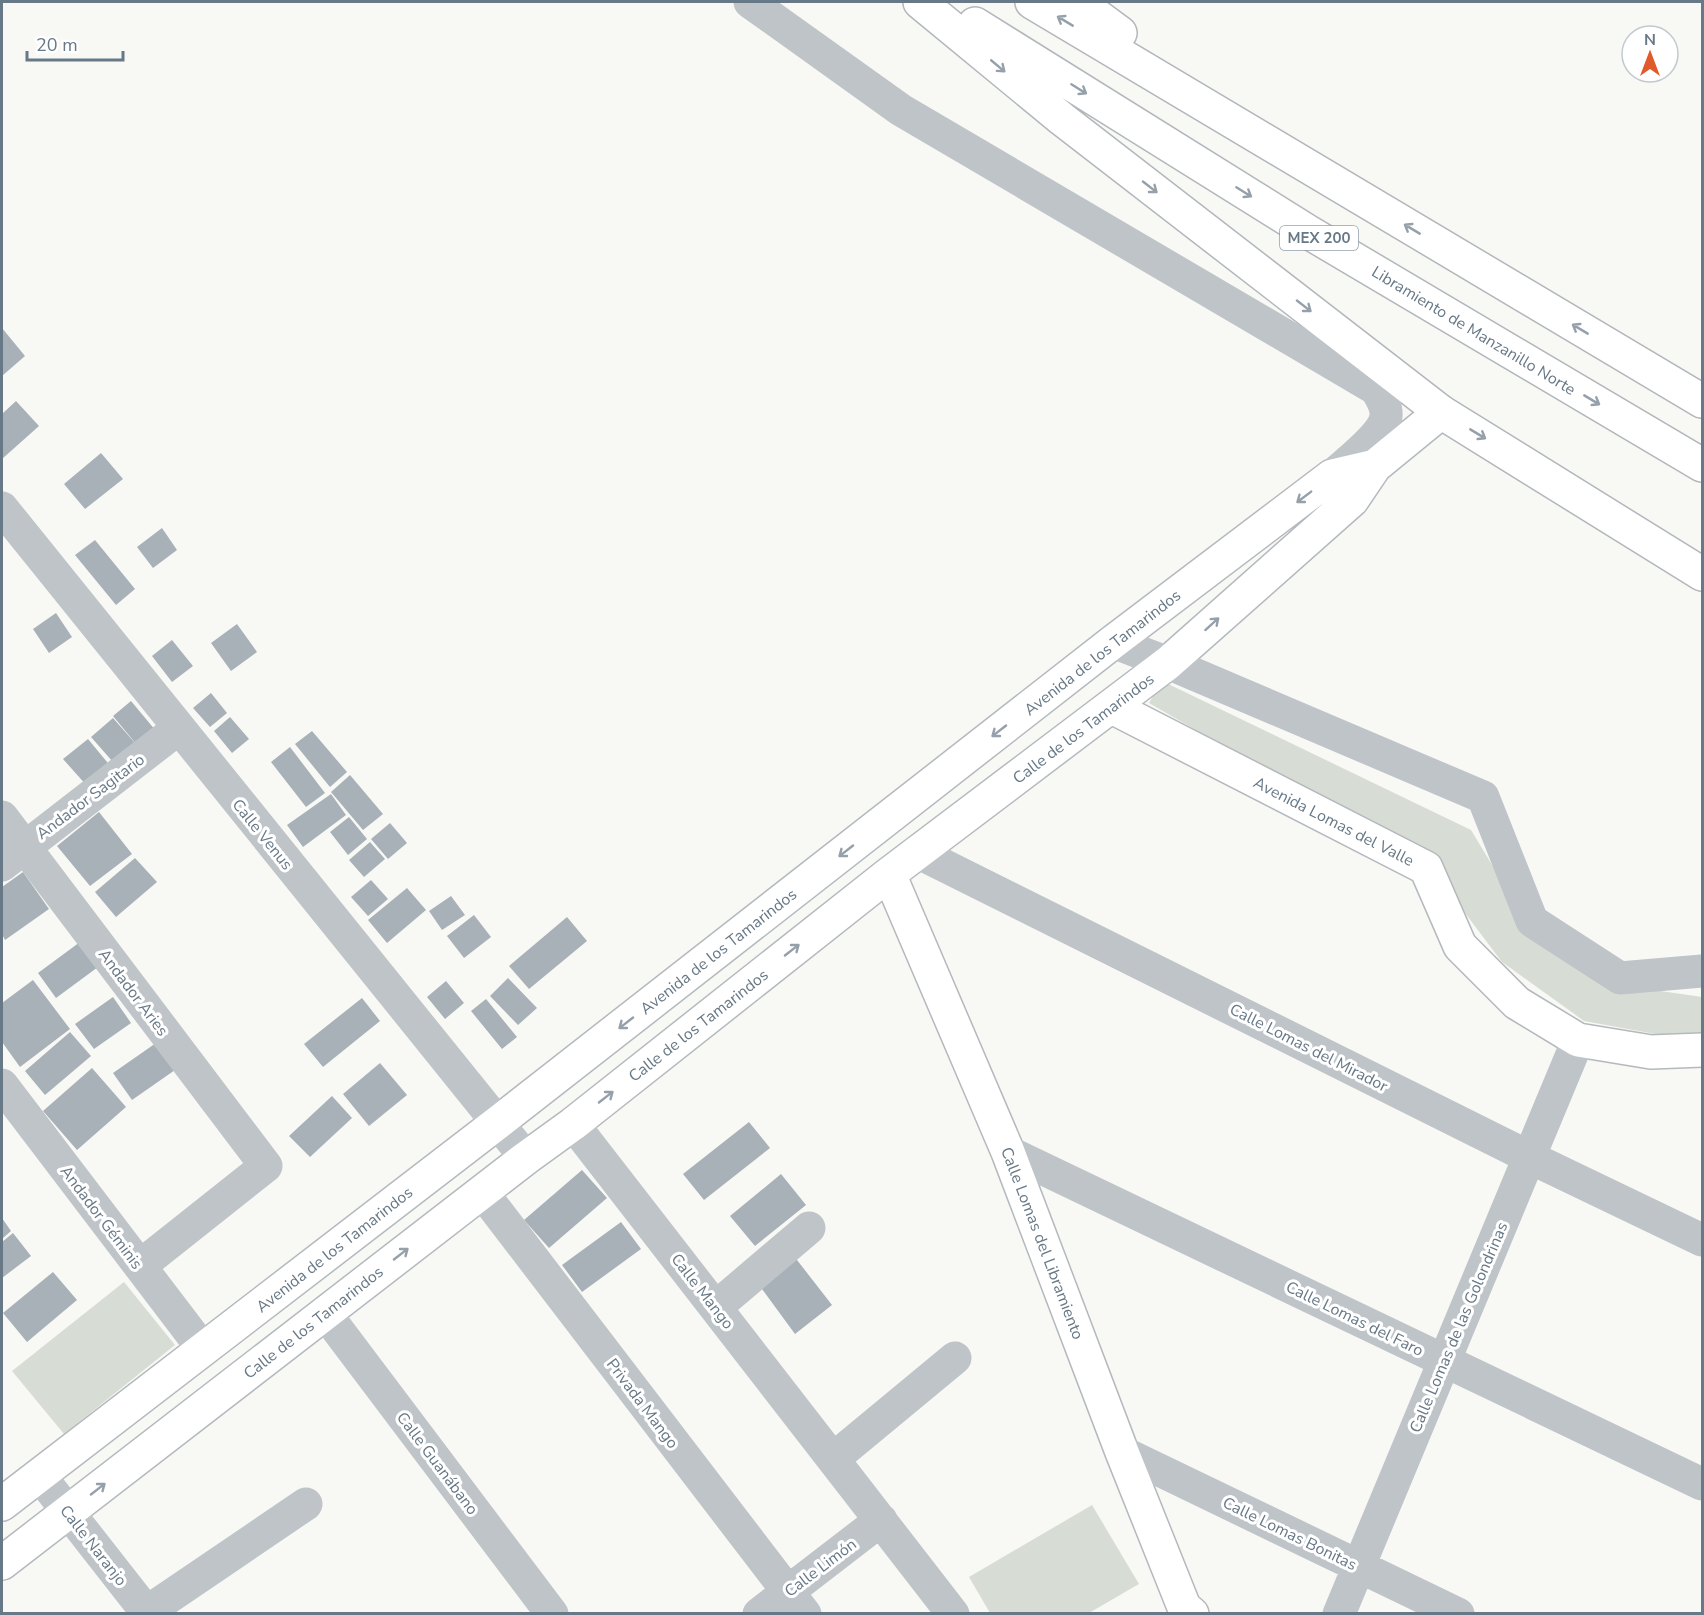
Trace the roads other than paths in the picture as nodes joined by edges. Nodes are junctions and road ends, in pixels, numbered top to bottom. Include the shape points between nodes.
1 (750, 2) edge
2 (920, 2) edge
3 (941, 2) edge
4 (1032, 2) edge
5 (1078, 2) edge
6 (1256, 136) junction
7 (1702, 402) edge
8 (1441, 412) junction
9 (1702, 465) edge
10 (1342, 488) junction
11 (2, 508) edge
12 (1702, 573) edge
13 (1113, 642) junction
14 (1168, 663) junction
15 (1112, 707) junction
16 (179, 728) junction
17 (2, 818) edge
18 (917, 852) junction
19 (13, 856) edge
20 (889, 874) junction
21 (1702, 971) edge
22 (1578, 1040) junction
23 (1702, 1050) edge
24 (2, 1085) edge
25 (496, 1124) junction
26 (573, 1124) junction
27 (1008, 1152) junction
28 (1529, 1157) junction
29 (526, 1158) junction
30 (482, 1192) junction
31 (809, 1228) dead end
32 (1702, 1240) edge
33 (140, 1266) junction
34 (716, 1307) junction
35 (325, 1313) junction
36 (203, 1350) junction
37 (955, 1358) dead end
38 (1444, 1360) junction
39 (1122, 1452) junction
40 (833, 1459) junction
41 (40, 1476) junction
42 (1702, 1484) edge
43 (2, 1504) edge
44 (306, 1504) dead end
45 (68, 1512) junction
46 (881, 1520) junction
47 (2, 1563) edge
48 (1359, 1566) junction
49 (796, 1602) edge
50 (148, 1613) edge
51 (552, 1614) edge
52 (759, 1614) edge
53 (953, 1614) edge
54 (1192, 1614) edge
55 (1339, 1614) edge
56 (1458, 1614) edge

1 - 10 street via 901,110 1376,389 1386,416
2 -> 8 main road via 1062,119
3 -> 9 main road, Libramiento de Manzanillo Norte / MEX 200 via 1310,233
6 -> 4 main road
5 - 6 main road
7 -> 6 main road
8 - 10 main road, Avenida de los Tamarindos
8 -> 12 main road
10 -> 13 main road, Avenida de los Tamarindos
14 -> 10 main road, Calle de los Tamarindos
11 - 16 street, Calle Venus
13 - 14 street
13 -> 25 main road, Avenida de los Tamarindos
14 - 15 main road, Calle de los Tamarindos
14 - 21 street via 1483,797 1532,921 1620,978
15 - 18 main road, Calle de los Tamarindos
15 - 22 main road, Avenida Lomas del Valle via 1426,868 1460,946 1517,1003
16 - 19 street, Andador Sagitario
16 - 25 street, Calle Venus
17 - 19 street, Andador Aries
18 - 20 main road, Calle de los Tamarindos
18 - 28 street, Calle Lomas del Mirador
19 - 33 street, Andador Aries via 267,1166
26 -> 20 main road, Calle de los Tamarindos
20 - 27 main road, Calle Lomas del Libramiento
22 - 23 main road, Avenida Lomas del Valle via 1651,1052
22 - 28 street, Calle Lomas de las Golondrinas
24 - 33 street, Andador Géminis
25 - 29 street, Calle Venus
25 - 36 main road, Avenida de los Tamarindos
26 - 29 main road, Calle de los Tamarindos
26 - 34 street, Calle Mango
27 - 38 street, Calle Lomas del Faro
27 - 39 main road, Calle Lomas del Libramiento
28 - 32 street, Calle Lomas del Mirador
28 - 38 street, Calle Lomas de las Golondrinas
29 - 30 main road, Calle de los Tamarindos
35 -> 30 main road, Calle de los Tamarindos
30 - 49 street, Privada Mango
31 - 34 street
33 - 36 street, Andador Géminis
34 - 40 street, Calle Mango
45 -> 35 main road, Calle de los Tamarindos
35 - 51 street, Calle Guanábano
36 - 41 main road, Avenida de los Tamarindos
37 - 40 street
38 - 42 street, Calle Lomas del Faro
38 - 48 street, Calle Lomas de las Golondrinas
39 - 48 street, Calle Lomas Bonitas
39 - 54 main road, Calle Lomas del Libramiento via 1184,1607
40 - 46 street, Calle Mango
41 - 43 main road, Avenida de los Tamarindos
41 - 45 street, Calle Naranjo
44 - 50 street
45 - 47 main road, Calle de los Tamarindos
45 - 50 street, Calle Naranjo
46 - 49 street, Calle Limón
46 - 53 street, Calle Mango
48 - 55 street, Calle Lomas de las Golondrinas
48 - 56 street, Calle Lomas Bonitas
49 - 52 street, Calle Limón

